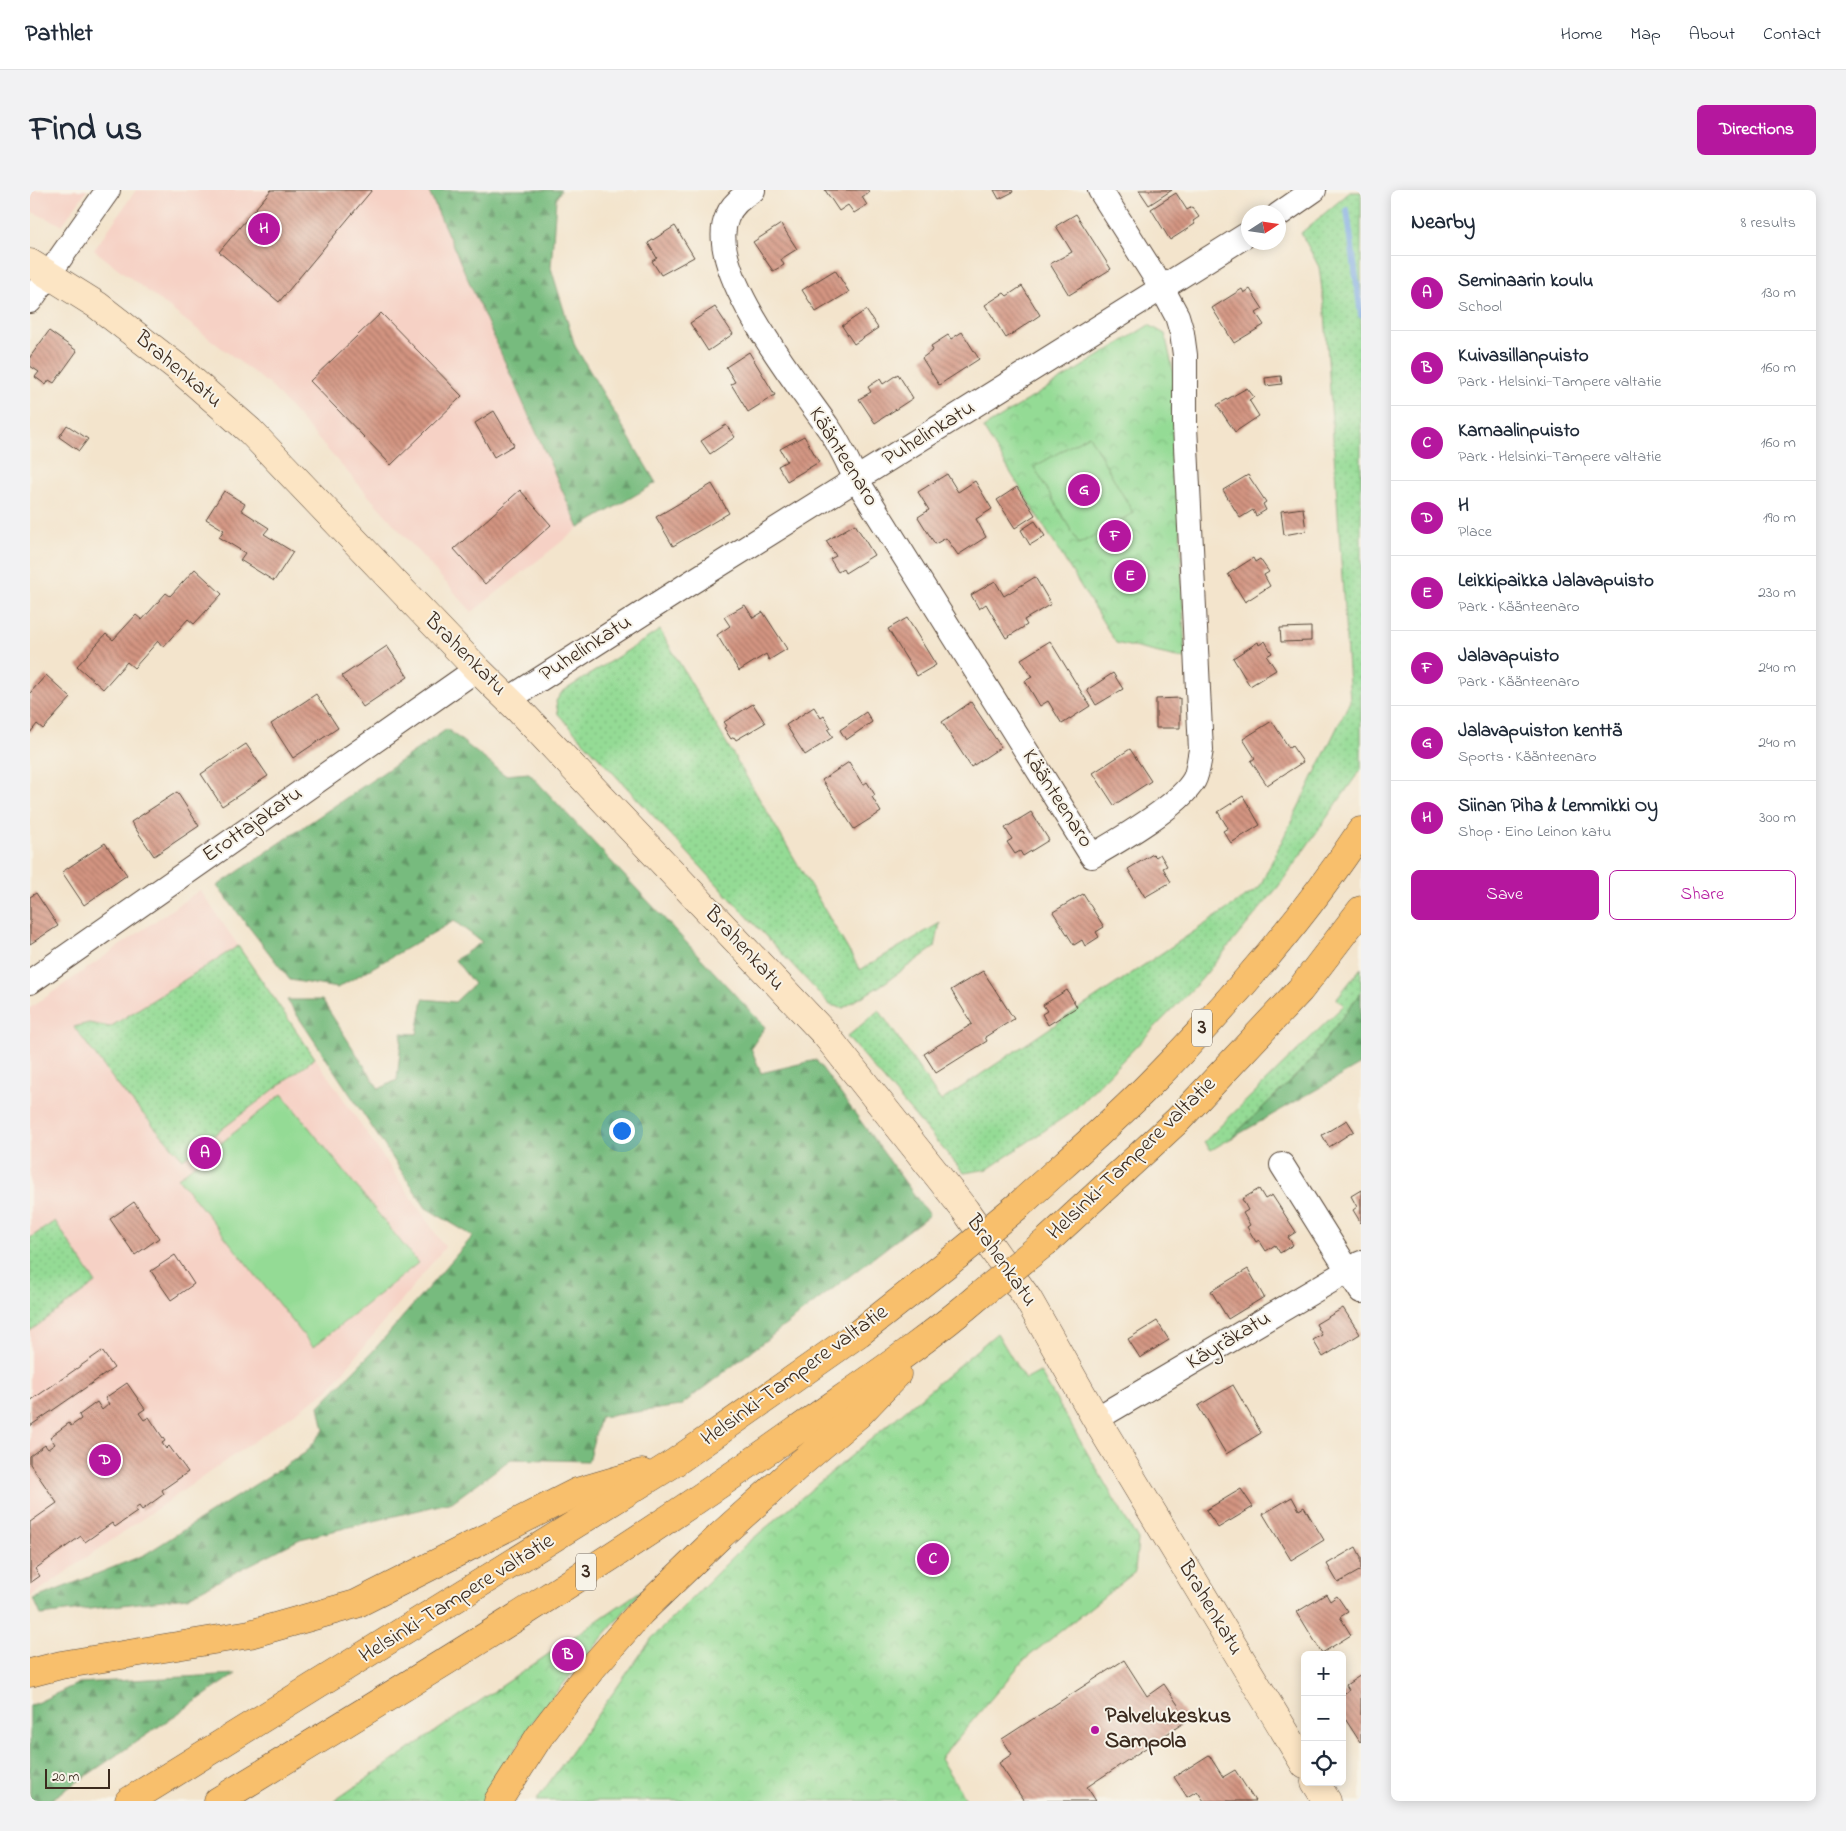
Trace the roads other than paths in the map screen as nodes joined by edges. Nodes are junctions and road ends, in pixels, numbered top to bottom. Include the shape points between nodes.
1 (108, 190) edge
2 (753, 190) edge
3 (1100, 190) edge
4 (1314, 190) edge
5 (1286, 209) edge
6 (1241, 238) edge
7 (40, 268) edge
8 (1162, 288) junction
9 (30, 300) edge
10 (856, 480) junction
11 (477, 669) junction
12 (509, 699) junction
13 (1361, 831) edge
14 (1361, 910) edge
15 (30, 982) edge
16 (1282, 1165) dead end
17 (1354, 1267) edge
18 (1361, 1291) edge
19 (944, 1326) junction
20 (1096, 1419) junction
21 (674, 1463) junction
22 (30, 1673) edge
23 (1301, 1758) edge
24 (1318, 1786) edge
25 (129, 1801) edge
26 (218, 1801) edge
27 (498, 1801) edge
28 (1327, 1801) edge

1 - 7 street
2 - 10 street, Käänteenaro via 734,205 726,217 723,244 726,260 770,344 828,427
3 - 8 street, Käänteenaro
4 - 5 street
6 - 8 street, Puhelinkatu
7 - 9 street
7 - 11 main road, Brahenkatu via 98,305 250,431
8 - 10 street, Puhelinkatu
8 - 10 street, Käänteenaro via 1177,316 1185,356 1185,426 1201,750 1194,780 1172,802 1134,831 1092,856
10 - 12 street, Puhelinkatu
11 - 12 main road, Brahenkatu
11 - 15 street, Erottajakatu
12 - 20 main road, Brahenkatu via 824,1034 965,1210 1028,1299
13 - 21 highway, Helsinki-Tampere valtatie / 3, bridge via 1339,865 1248,978 1150,1085 958,1255 859,1333
14 - 19 highway, Helsinki-Tampere valtatie / 3, bridge via 1300,990 1178,1120 1046,1241
16 - 17 street
17 - 18 street
17 - 20 street, Käyräkatu
19 - 26 highway, Helsinki-Tampere valtatie / 3 via 719,1486
19 - 27 highway via 858,1415 735,1522 642,1612 592,1668 539,1737
20 - 23 main road, Brahenkatu
21 - 22 highway via 577,1492 356,1604 250,1634 71,1663
21 - 25 highway, Helsinki-Tampere valtatie / 3
24 - 28 main road

